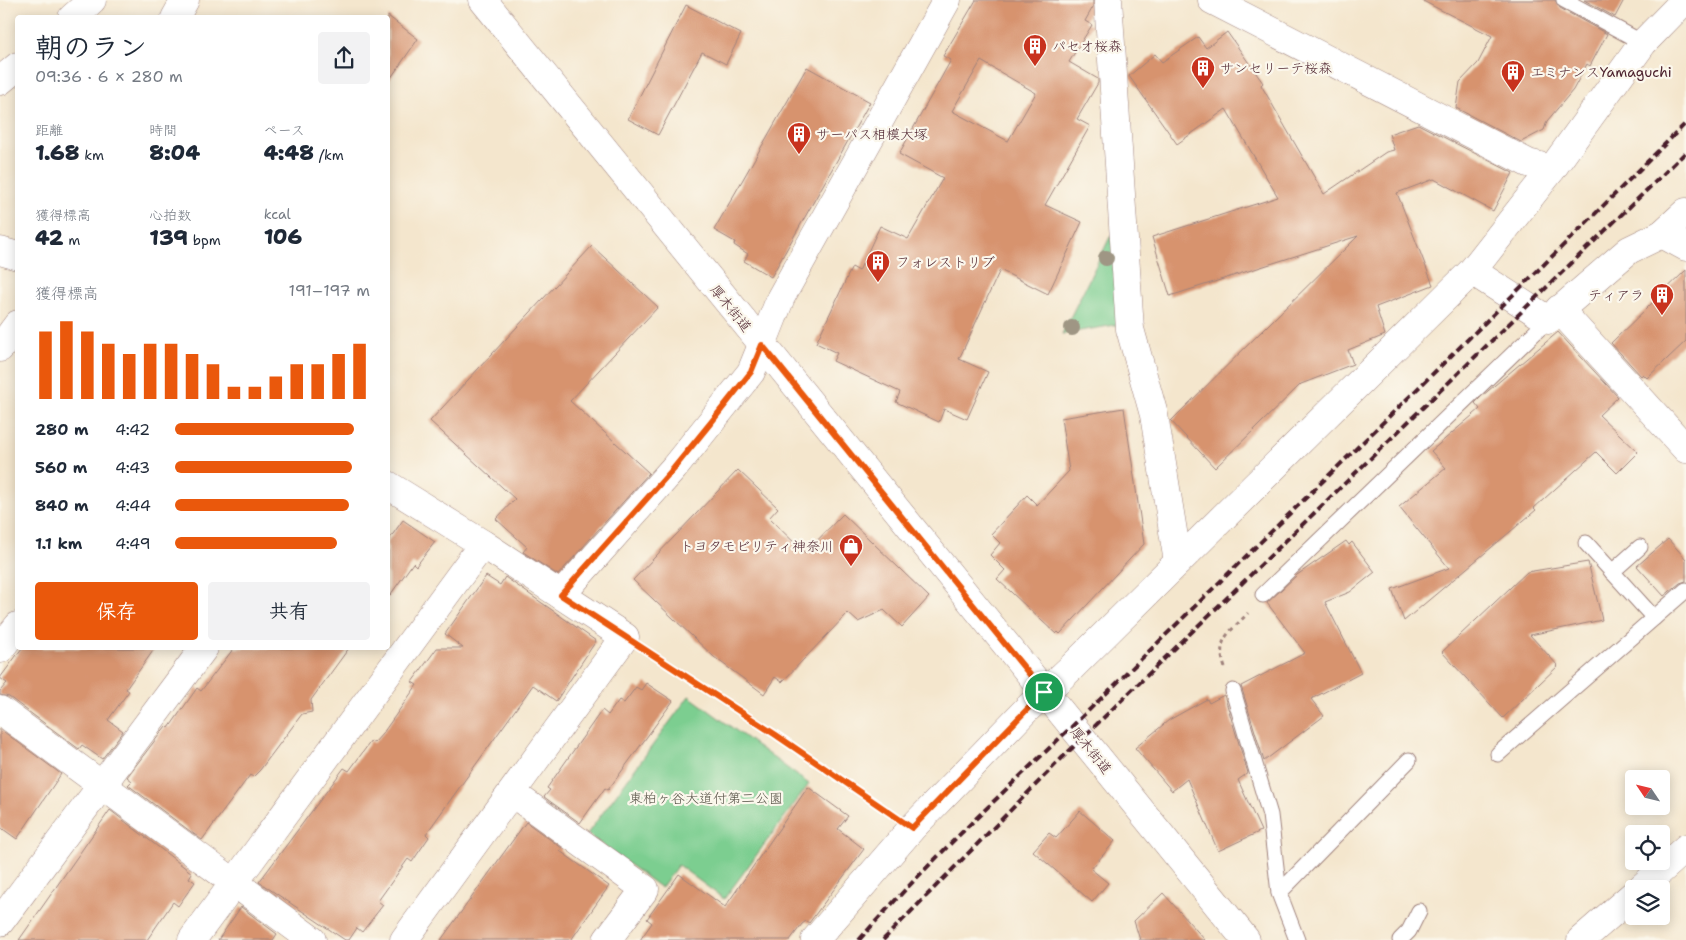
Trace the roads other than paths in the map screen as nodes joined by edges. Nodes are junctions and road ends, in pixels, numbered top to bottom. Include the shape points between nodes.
1 (92, 0) edge
2 (185, 0) edge
3 (483, 0) edge
4 (948, 0) edge
5 (1108, 0) edge
6 (1212, 0) edge
7 (1564, 0) edge
8 (1686, 0) edge
9 (75, 15) edge
10 (177, 15) edge
11 (1643, 43) junction
12 (15, 68) edge
13 (0, 81) edge
14 (1552, 169) junction
15 (1686, 212) edge
16 (1662, 234) junction
17 (1686, 247) edge
18 (0, 251) edge
19 (15, 255) edge
20 (1472, 272) junction
21 (1554, 314) junction
22 (15, 328) edge
23 (762, 345) junction
24 (0, 348) edge
25 (1686, 449) edge
26 (390, 486) edge
27 (1586, 543) dead end
28 (483, 544) junction
29 (1640, 547) dead end
30 (1178, 562) junction
31 (1612, 572) junction
32 (1686, 590) edge
33 (561, 595) junction
34 (1263, 595) road end
35 (1654, 618) junction
36 (15, 630) edge
37 (0, 649) edge
38 (202, 650) edge
39 (1233, 691) dead end
40 (1044, 692) junction
41 (0, 710) edge
42 (1498, 754) dead end
43 (1409, 760) dead end
44 (101, 784) junction
45 (512, 793) junction
46 (1686, 848) edge
47 (1650, 880) edge
48 (235, 883) junction
49 (1279, 892) junction
50 (1625, 902) edge
51 (1419, 911) dead end
52 (0, 922) edge
53 (192, 940) edge
54 (312, 940) edge
55 (404, 940) edge
56 (607, 940) edge
57 (815, 940) edge
58 (1246, 940) edge
59 (1298, 940) edge
60 (1400, 940) edge
61 (1581, 940) edge

1 - 9 street
2 - 10 street
3 - 23 street, 厚木街道
4 - 23 street via 782,297
5 - 30 street via 1130,329 1154,415
6 - 14 street via 1528,163
7 - 11 lane
8 - 11 street
11 - 14 street
12 - 13 street
14 - 20 street
15 - 16 street
16 - 17 street
16 - 21 street via 1629,250
18 - 19 street
20 - 21 street
20 - 30 street
21 - 25 street
21 - 34 lane
22 - 24 street
23 - 33 street via 746,380 674,468
23 - 40 street, 厚木街道
26 - 28 street
27 - 31 lane
28 - 33 street
28 - 48 street
29 - 31 lane
30 - 40 street
31 - 35 lane
32 - 35 lane
33 - 45 street via 625,637
35 - 42 lane
36 - 37 street
38 - 44 street
39 - 49 lane via 1270,815
40 - 57 street via 912,828
40 - 58 street, 厚木街道
41 - 44 street
43 - 49 lane
44 - 48 street
44 - 52 street
45 - 55 street
45 - 56 street via 645,889
46 - 47 street
48 - 53 street
48 - 54 street
49 - 59 lane
50 - 61 street
51 - 60 lane via 1409,931

